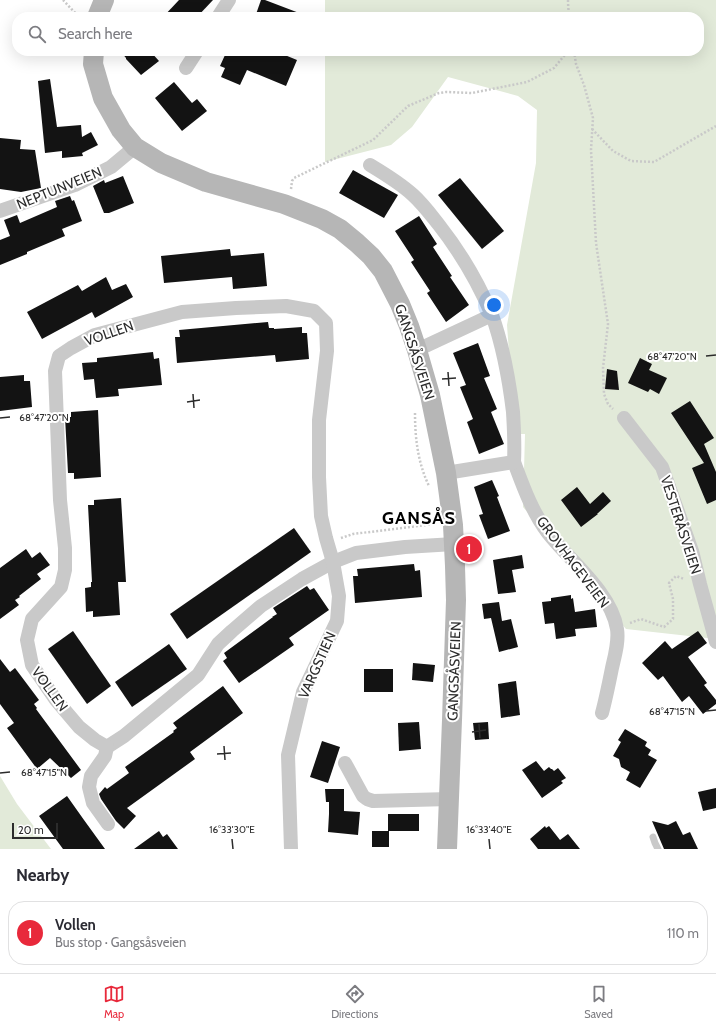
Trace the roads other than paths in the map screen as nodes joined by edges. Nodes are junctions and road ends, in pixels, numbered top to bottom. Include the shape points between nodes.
1 (104, 0) edge
2 (229, 0) edge
3 (99, 12) edge
4 (221, 12) edge
5 (94, 56) edge
6 (194, 56) edge
7 (186, 68) dead end
8 (135, 147) junction
9 (370, 165) dead end
10 (0, 212) edge
11 (492, 315) junction
12 (417, 350) junction
13 (624, 418) road end
14 (514, 462) junction
15 (446, 473) junction
16 (454, 544) junction
17 (333, 562) junction
18 (716, 642) edge
19 (602, 713) dead end
20 (107, 747) junction
21 (345, 764) dead end
22 (450, 799) junction
23 (108, 824) dead end
24 (654, 837) dead end
25 (291, 849) edge
26 (447, 849) edge
27 (658, 849) edge

1 - 3 street
2 - 4 street
5 - 8 street, GANGSÅSVEIEN via 93,64 103,98 121,130
6 - 7 street
8 - 10 street, NEPTUNVEIEN via 112,167 75,185
8 - 12 street, GANGSÅSVEIEN via 160,163 206,182 284,204 322,219 340,230 358,243 383,271 403,311
9 - 11 street, GROVHAGEVEIEN via 413,195 431,215 473,274
11 - 12 street
11 - 14 street, GROVHAGEVEIEN via 504,354 510,386
12 - 15 street, GANGSÅSVEIEN via 430,395
13 - 18 street, VESTERÅSVEIEN via 662,467 692,551
14 - 15 street
14 - 19 street, GROVHAGEVEIEN via 537,516 547,532 595,586 606,602 617,629 617,642
15 - 16 street, GANGSÅSVEIEN
16 - 17 street via 356,553
16 - 22 street, GANGSÅSVEIEN via 456,600
17 - 20 street via 262,606 218,644 198,675
17 - 20 street, VOLLEN via 321,516 319,477 319,420 327,351 326,323 314,311 286,306 182,312 95,335 59,356 55,371 65,570 61,587 32,619 27,640 32,665 56,700 79,727
17 - 25 street, VARGSTIEN via 339,596 337,621 303,692 288,755
20 - 23 street via 105,756 91,776 89,787 93,803
21 - 22 street via 361,794 373,801
22 - 26 street, GANGSÅSVEIEN
24 - 27 lane

